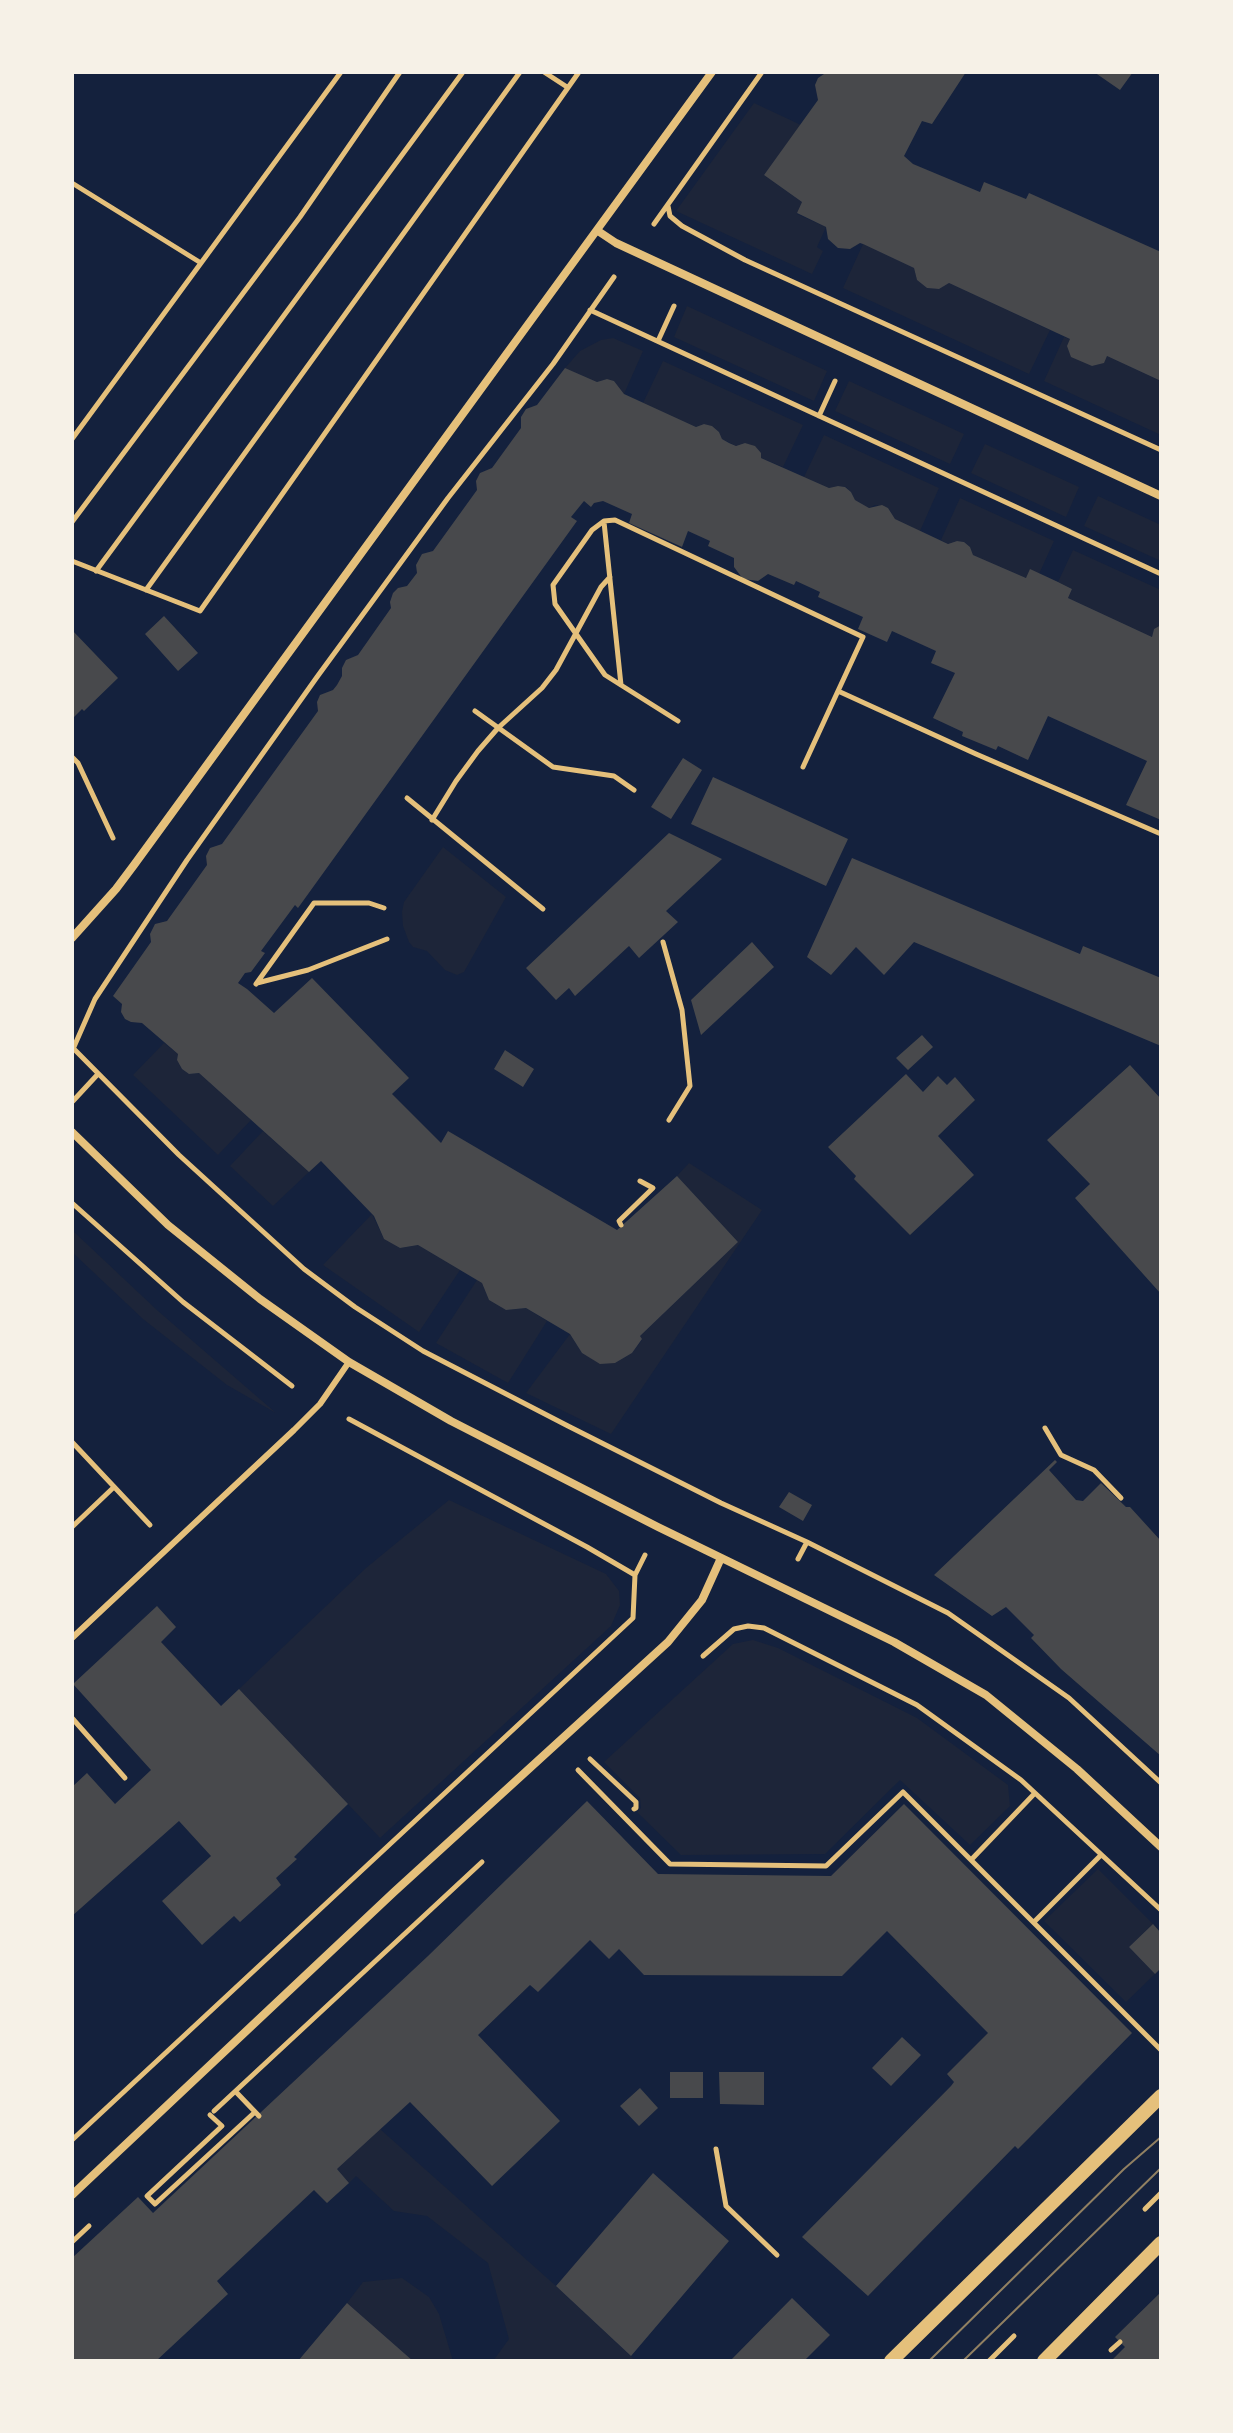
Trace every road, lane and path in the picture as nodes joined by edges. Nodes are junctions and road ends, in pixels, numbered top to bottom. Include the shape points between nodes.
1 (341, 72) edge
2 (400, 72) edge
3 (463, 72) edge
4 (520, 72) edge
5 (544, 72) edge
6 (579, 72) edge
7 (712, 72) edge
8 (762, 72) edge
9 (567, 87) junction
10 (72, 183) edge
11 (668, 205) junction
12 (657, 220) dead end
13 (598, 231) junction
14 (201, 263) junction
15 (613, 278) dead end
16 (590, 310) junction
17 (72, 439) edge
18 (1161, 450) edge
19 (1161, 496) edge
20 (604, 521) junction
21 (72, 522) edge
22 (72, 561) edge
23 (96, 571) junction
24 (1161, 574) edge
25 (610, 577) junction
26 (146, 590) junction
27 (575, 632) junction
28 (621, 685) junction
29 (838, 691) junction
30 (475, 711) dead end
31 (678, 721) dead end
32 (498, 728) junction
33 (72, 757) edge
34 (803, 767) dead end
35 (634, 790) dead end
36 (407, 798) dead end
37 (432, 820) junction
38 (1161, 834) edge
39 (134, 865) junction
40 (384, 908) dead end
41 (543, 909) dead end
42 (72, 938) edge
43 (387, 939) dead end
44 (663, 942) dead end
45 (73, 1048) edge
46 (98, 1074) junction
47 (72, 1102) edge
48 (669, 1120) dead end
49 (72, 1132) edge
50 (640, 1181) dead end
51 (72, 1203) edge
52 (621, 1225) dead end
53 (349, 1362) junction
54 (320, 1404) junction
55 (1045, 1428) dead end
56 (72, 1442) edge
57 (114, 1487) junction
58 (1121, 1498) dead end
59 (72, 1527) edge
60 (170, 1546) junction
61 (721, 1558) junction
62 (72, 1638) edge
63 (696, 1662) dead end
64 (72, 1718) edge
65 (590, 1759) dead end
66 (125, 1778) dead end
67 (567, 1780) dead end
68 (1161, 1783) edge
69 (1035, 1793) junction
70 (634, 1809) dead end
71 (1161, 1847) edge
72 (1101, 1855) junction
73 (488, 1856) dead end
74 (971, 1860) junction
75 (1161, 1910) edge
76 (1034, 1922) junction
77 (1161, 2050) edge
78 (237, 2093) junction
79 (1161, 2096) edge
80 (72, 2140) edge
81 (716, 2149) dead end
82 (72, 2195) edge
83 (95, 2221) dead end
84 (72, 2242) edge
85 (1161, 2243) edge
86 (777, 2255) dead end
87 (891, 2361) edge
88 (1044, 2361) edge

1 - 14 path
2 - 21 path via 300,217
3 - 23 path
4 - 26 path
5 - 9 path
6 - 9 path
7 - 13 street
8 - 11 path
9 - 26 path via 200,611
10 - 14 path
11 - 12 path
11 - 18 path via 670,216 682,226 745,260
13 - 19 street
13 - 39 street
14 - 17 path
15 - 16 path
16 - 24 path
16 - 45 path via 187,860 95,999
20 - 25 path
20 - 27 path via 553,585 555,604
20 - 29 path via 615,520 863,637
22 - 23 path
23 - 26 path
25 - 27 path
25 - 28 path
27 - 28 path via 605,675
27 - 32 path via 542,688
28 - 31 path
29 - 34 path
29 - 38 path
30 - 32 path
32 - 35 path via 553,767 614,776
32 - 37 path
33 - 39 path via 114,839
36 - 37 path
37 - 41 path
39 - 42 street
40 - 43 path via 314,903 256,984
44 - 48 path via 682,1010 690,1086
45 - 46 path
46 - 47 path
46 - 68 path via 211,1185 355,1307 423,1351 555,1420 948,1613 1069,1698
49 - 53 street via 168,1225
50 - 52 path via 653,1188 619,1221
51 - 54 path via 183,1302
53 - 54 lane
53 - 61 street via 451,1421
54 - 60 lane
54 - 80 path via 635,1575 633,1618
55 - 58 path via 1061,1455 1094,1470
56 - 57 path
57 - 59 path
57 - 60 path
60 - 62 lane
61 - 71 street via 894,1642 986,1695
61 - 82 street via 702,1600 668,1642
63 - 69 path via 734,1629 764,1628 917,1705
64 - 66 path
65 - 70 path via 636,1802
67 - 74 path via 578,1770 670,1864 826,1866 903,1792
69 - 72 path
69 - 74 path
72 - 75 path
72 - 76 path
73 - 78 path
74 - 76 path
76 - 77 path
78 - 78 path via 257,2114 155,2204 147,2196 222,2126 210,2115
79 - 87 street
81 - 86 path via 726,2206
83 - 84 path
85 - 88 street

